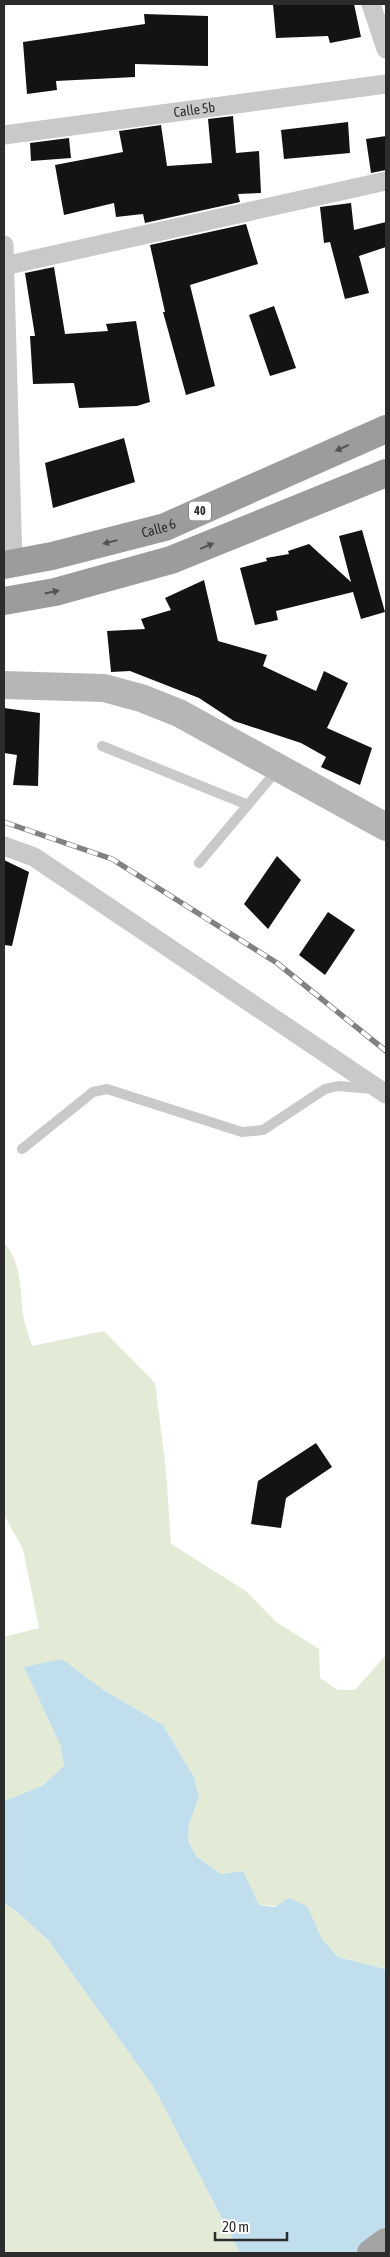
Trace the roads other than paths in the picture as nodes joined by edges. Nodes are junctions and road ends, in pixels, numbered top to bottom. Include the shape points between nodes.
1 (371, 4) edge
2 (386, 49) edge
3 (386, 84) edge
4 (4, 135) edge
5 (386, 181) edge
6 (4, 245) edge
7 (5, 266) edge
8 (386, 429) edge
9 (7, 457) edge
10 (386, 473) edge
11 (8, 564) edge
12 (4, 601) edge
13 (4, 685) edge
14 (102, 746) dead end
15 (279, 768) junction
16 (248, 805) junction
17 (386, 827) edge
18 (4, 846) edge
19 (198, 863) dead end
20 (384, 1091) edge
21 (22, 1149) dead end
22 (386, 2242) edge
23 (371, 2253) edge

1 - 2 street
3 - 4 street, Calle 5b
5 - 7 street
6 - 7 street
7 - 9 street
8 -> 11 highway, Calle 6 / 40 via 165,527
9 - 11 street
12 -> 10 highway via 55,592 171,560
13 - 15 main road via 104,688 141,698 179,713
14 - 16 lane
15 - 16 lane
15 - 17 main road
16 - 19 lane
18 - 20 street via 34,857
20 - 21 lane via 338,1086 325,1089 263,1130 242,1132 107,1089 93,1092
22 - 23 main road

